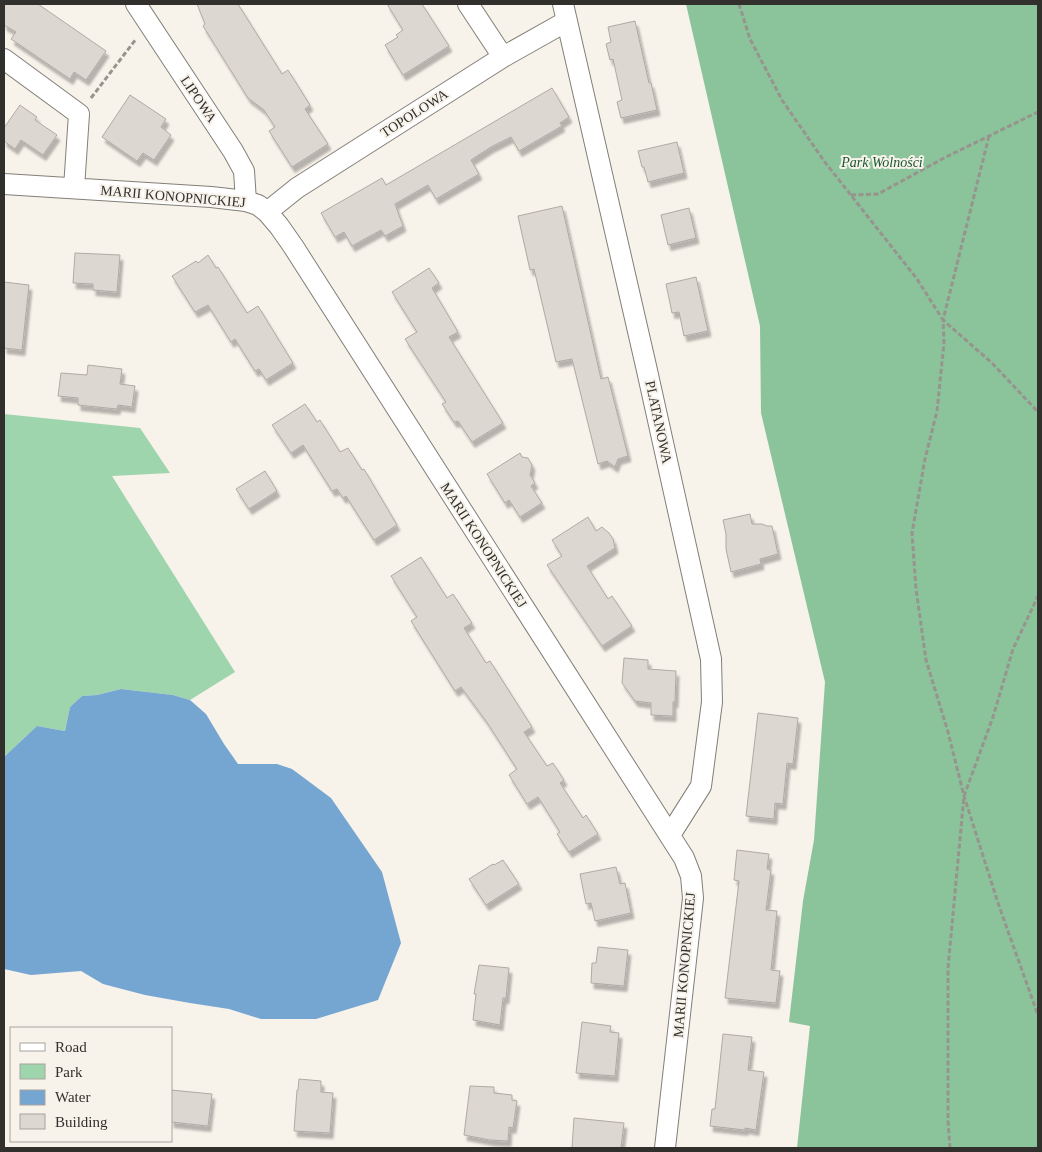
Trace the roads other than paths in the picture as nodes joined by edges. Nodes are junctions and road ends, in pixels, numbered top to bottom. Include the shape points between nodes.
1 (136, 4) edge
2 (468, 4) edge
3 (565, 12) edge
4 (502, 57) junction
5 (4, 59) edge
6 (4, 184) edge
7 (74, 188) junction
8 (246, 201) junction
9 (267, 212) junction
10 (670, 835) junction
11 (665, 1148) edge

1 - 8 street, LIPOWA via 233,151 244,171
2 - 4 street
3 - 4 street, TOPOLOWA
3 - 10 street, PLATANOWA via 711,659 712,702 701,786
4 - 9 street, TOPOLOWA via 297,188
5 - 7 street via 79,114
6 - 7 street, MARII KONOPNICKIEJ
7 - 8 street, MARII KONOPNICKIEJ
8 - 9 street, MARII KONOPNICKIEJ
9 - 10 street, MARII KONOPNICKIEJ via 293,246
10 - 11 street, MARII KONOPNICKIEJ via 691,876 693,898

